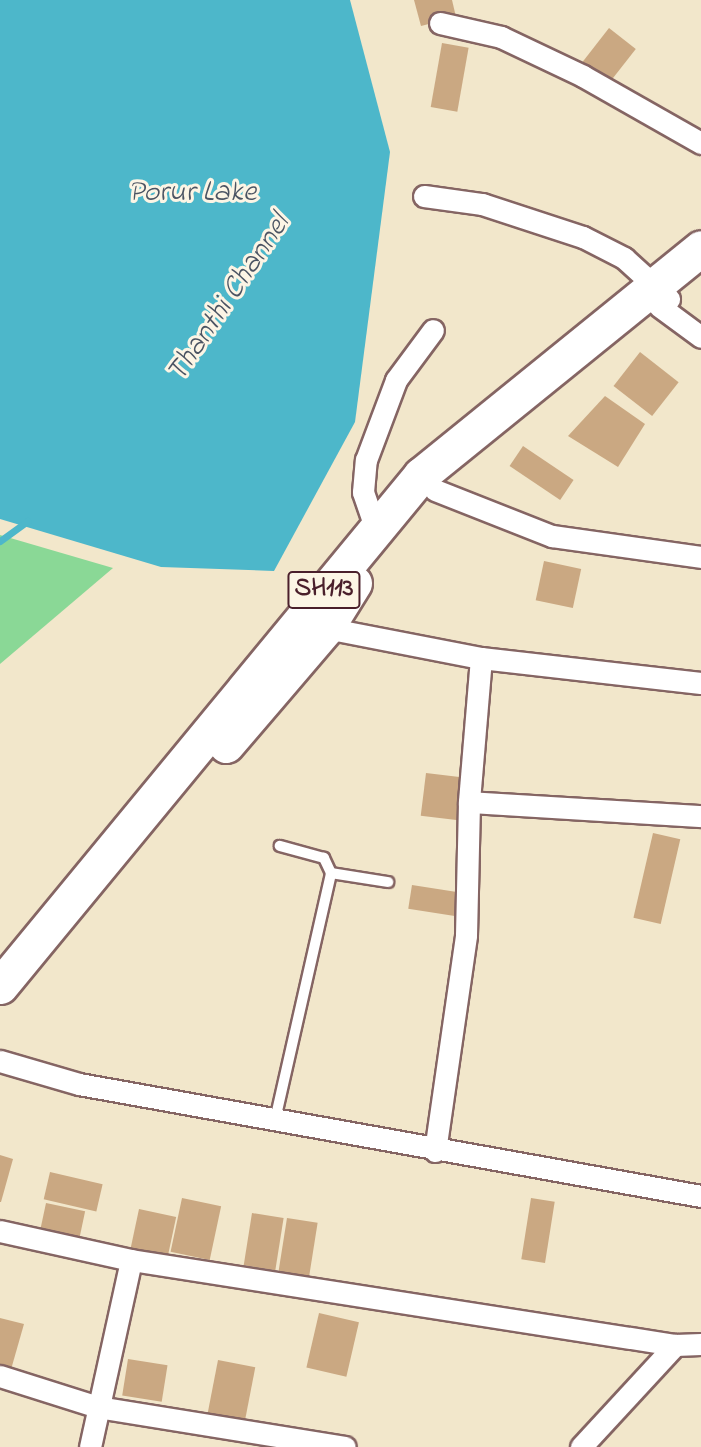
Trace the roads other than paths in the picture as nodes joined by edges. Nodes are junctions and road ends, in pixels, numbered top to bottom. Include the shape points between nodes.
1 (440, 23) dead end
2 (701, 143) edge
3 (424, 196) dead end
4 (701, 248) edge
5 (701, 275) edge
6 (661, 296) junction
7 (433, 330) dead end
8 (701, 337) edge
9 (435, 490) junction
10 (375, 527) junction
11 (701, 557) edge
12 (326, 628) junction
13 (481, 658) junction
14 (273, 670) junction
15 (701, 683) edge
16 (469, 802) junction
17 (701, 816) edge
18 (280, 846) dead end
19 (331, 873) junction
20 (388, 882) dead end
21 (0, 986) edge
22 (0, 1012) edge
23 (0, 1060) edge
24 (275, 1121) junction
25 (435, 1151) junction
26 (701, 1196) edge
27 (0, 1231) edge
28 (131, 1260) junction
29 (701, 1344) edge
30 (675, 1345) junction
31 (0, 1376) edge
32 (98, 1407) junction
33 (90, 1447) edge
34 (345, 1447) edge
35 (581, 1447) edge

1 - 2 street via 501,37 583,76
3 - 6 street via 482,204 583,237 624,258
4 - 6 main road, SH113
5 - 6 main road, SH113
6 - 8 street
6 - 9 main road, SH113
6 - 10 main road, SH113 via 421,475
7 - 10 street via 396,380 366,460 363,492
9 - 11 street via 552,536
9 - 12 main road, SH113 via 381,546
10 - 14 main road, SH113
12 - 13 street
12 - 14 main road, SH113
13 - 15 street
13 - 16 street
14 - 21 main road, SH113
14 - 22 main road, SH113
16 - 17 street
16 - 25 street via 466,935
18 - 19 lane via 324,858
19 - 20 lane
19 - 24 lane
23 - 24 street via 79,1084
24 - 25 street
25 - 26 street
27 - 28 street
28 - 30 street
28 - 32 street
29 - 30 street
30 - 35 street
31 - 32 street
32 - 33 street
32 - 34 street

